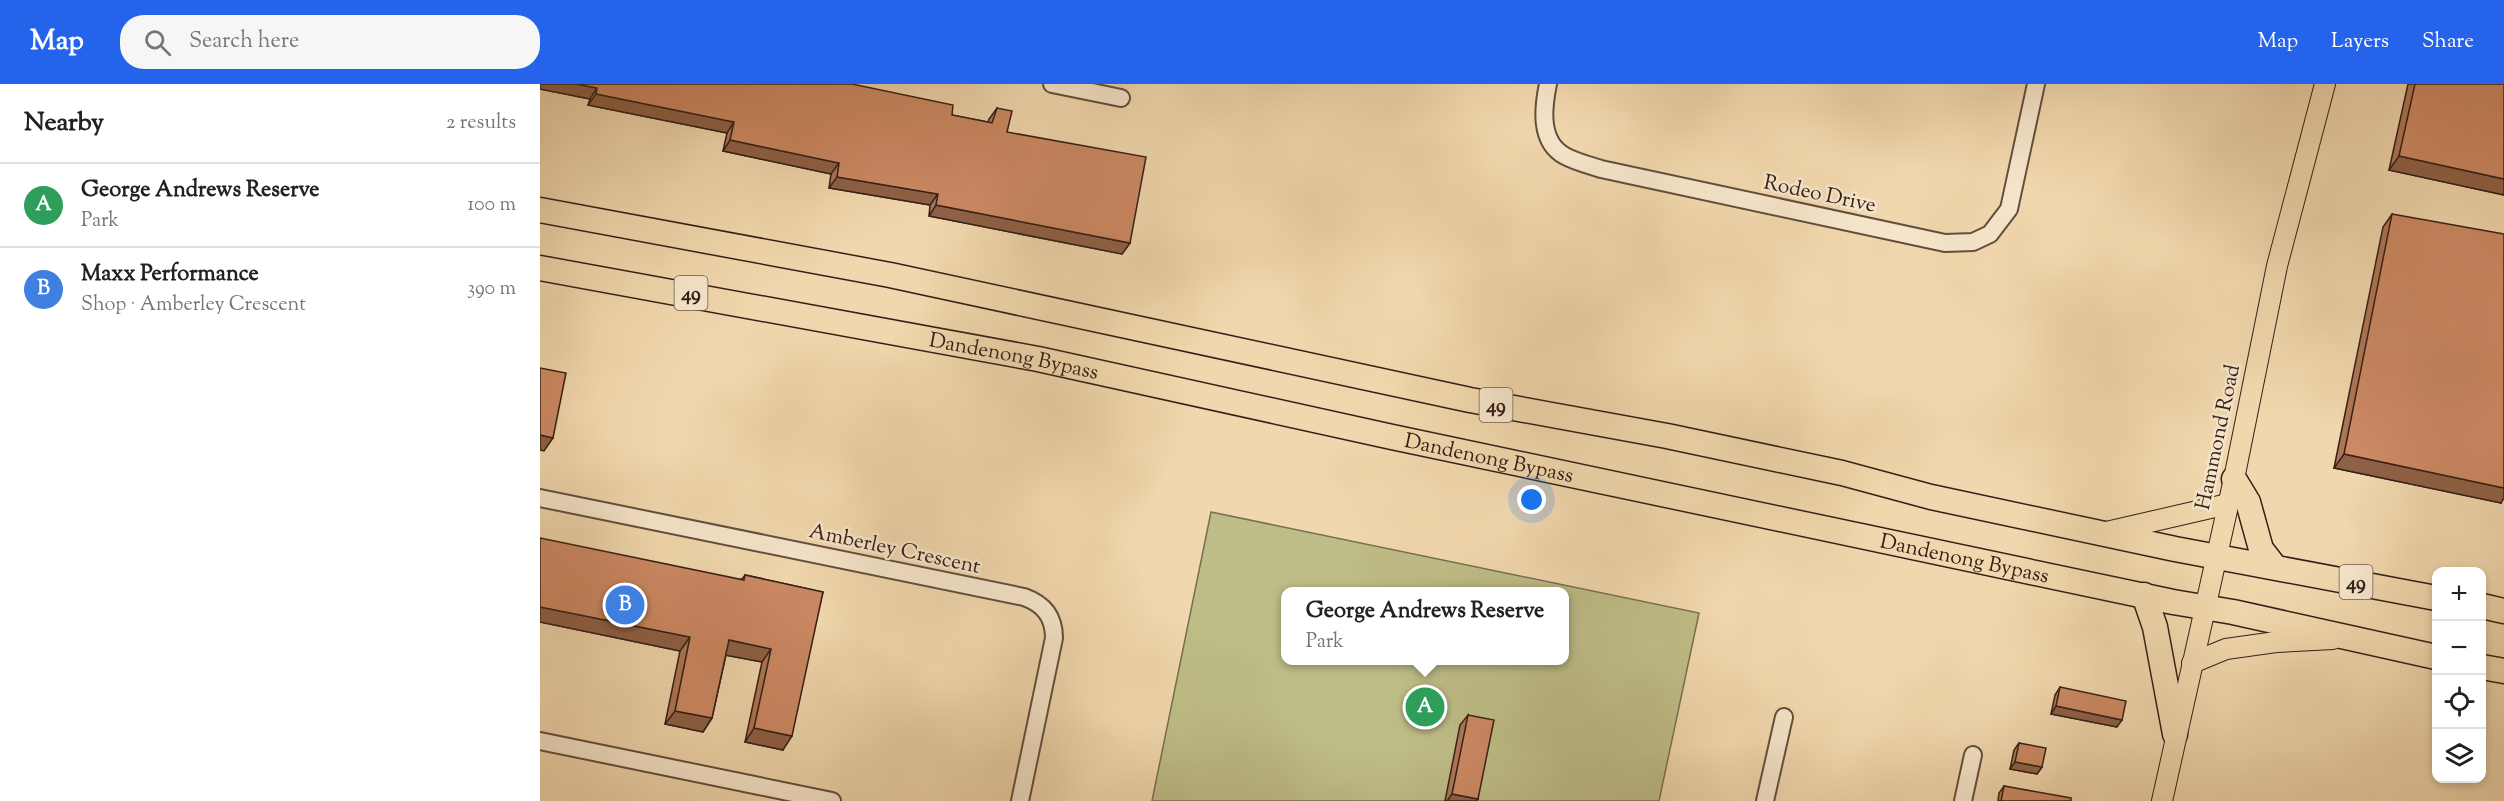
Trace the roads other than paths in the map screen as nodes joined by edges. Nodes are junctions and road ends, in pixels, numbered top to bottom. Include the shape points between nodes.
1 (1052, 84) edge
2 (1548, 84) edge
3 (2036, 84) edge
4 (2325, 84) edge
5 (1120, 98) dead end
6 (540, 210) edge
7 (540, 268) edge
8 (2234, 479) junction
9 (540, 498) edge
10 (2228, 504) junction
11 (2102, 533) junction
12 (2216, 557) junction
13 (2275, 567) junction
14 (2144, 596) junction
15 (2432, 597) edge
16 (2486, 607) edge
17 (2205, 608) junction
18 (2504, 611) edge
19 (2348, 639) junction
20 (2432, 656) edge
21 (2192, 663) junction
22 (2486, 668) edge
23 (2504, 671) edge
24 (1784, 717) dead end
25 (2175, 734) junction
26 (540, 741) edge
27 (1973, 755) dead end
28 (831, 801) edge
29 (1020, 801) edge
30 (1765, 801) edge
31 (1963, 801) edge
32 (2162, 801) edge

1 - 5 street
2 - 3 street, Rodeo Drive via 1542,114 1549,137 1563,156 1600,169 1945,243 1973,242 1990,234 2009,209
4 - 8 main road, Hammond Road via 2277,266
6 - 11 highway, 49 via 890,275 1470,400 1679,438
7 - 14 highway, Dandenong Bypass / 49 via 1038,358 1404,440
8 - 10 main road, Hammond Road
8 - 13 highway via 2248,502 2261,549
9 - 29 street, Amberley Crescent via 1024,597 1039,604 1050,616 1054,638
10 - 11 main road
10 - 12 main road, Hammond Road
11 - 12 highway, 49
12 - 13 highway, 49
12 - 17 main road, Hammond Road
13 - 15 highway, 49
14 - 17 highway, Dandenong Bypass / 49
14 - 25 highway via 2155,627
16 - 18 highway
17 - 19 highway, Dandenong Bypass / 49
17 - 21 main road, Hammond Road
19 - 20 highway, Dandenong Bypass / 49
19 - 21 main road via 2242,646
21 - 25 main road, Hammond Road
22 - 23 highway
24 - 30 street
25 - 32 main road, Hammond Road
26 - 28 street
27 - 31 street

